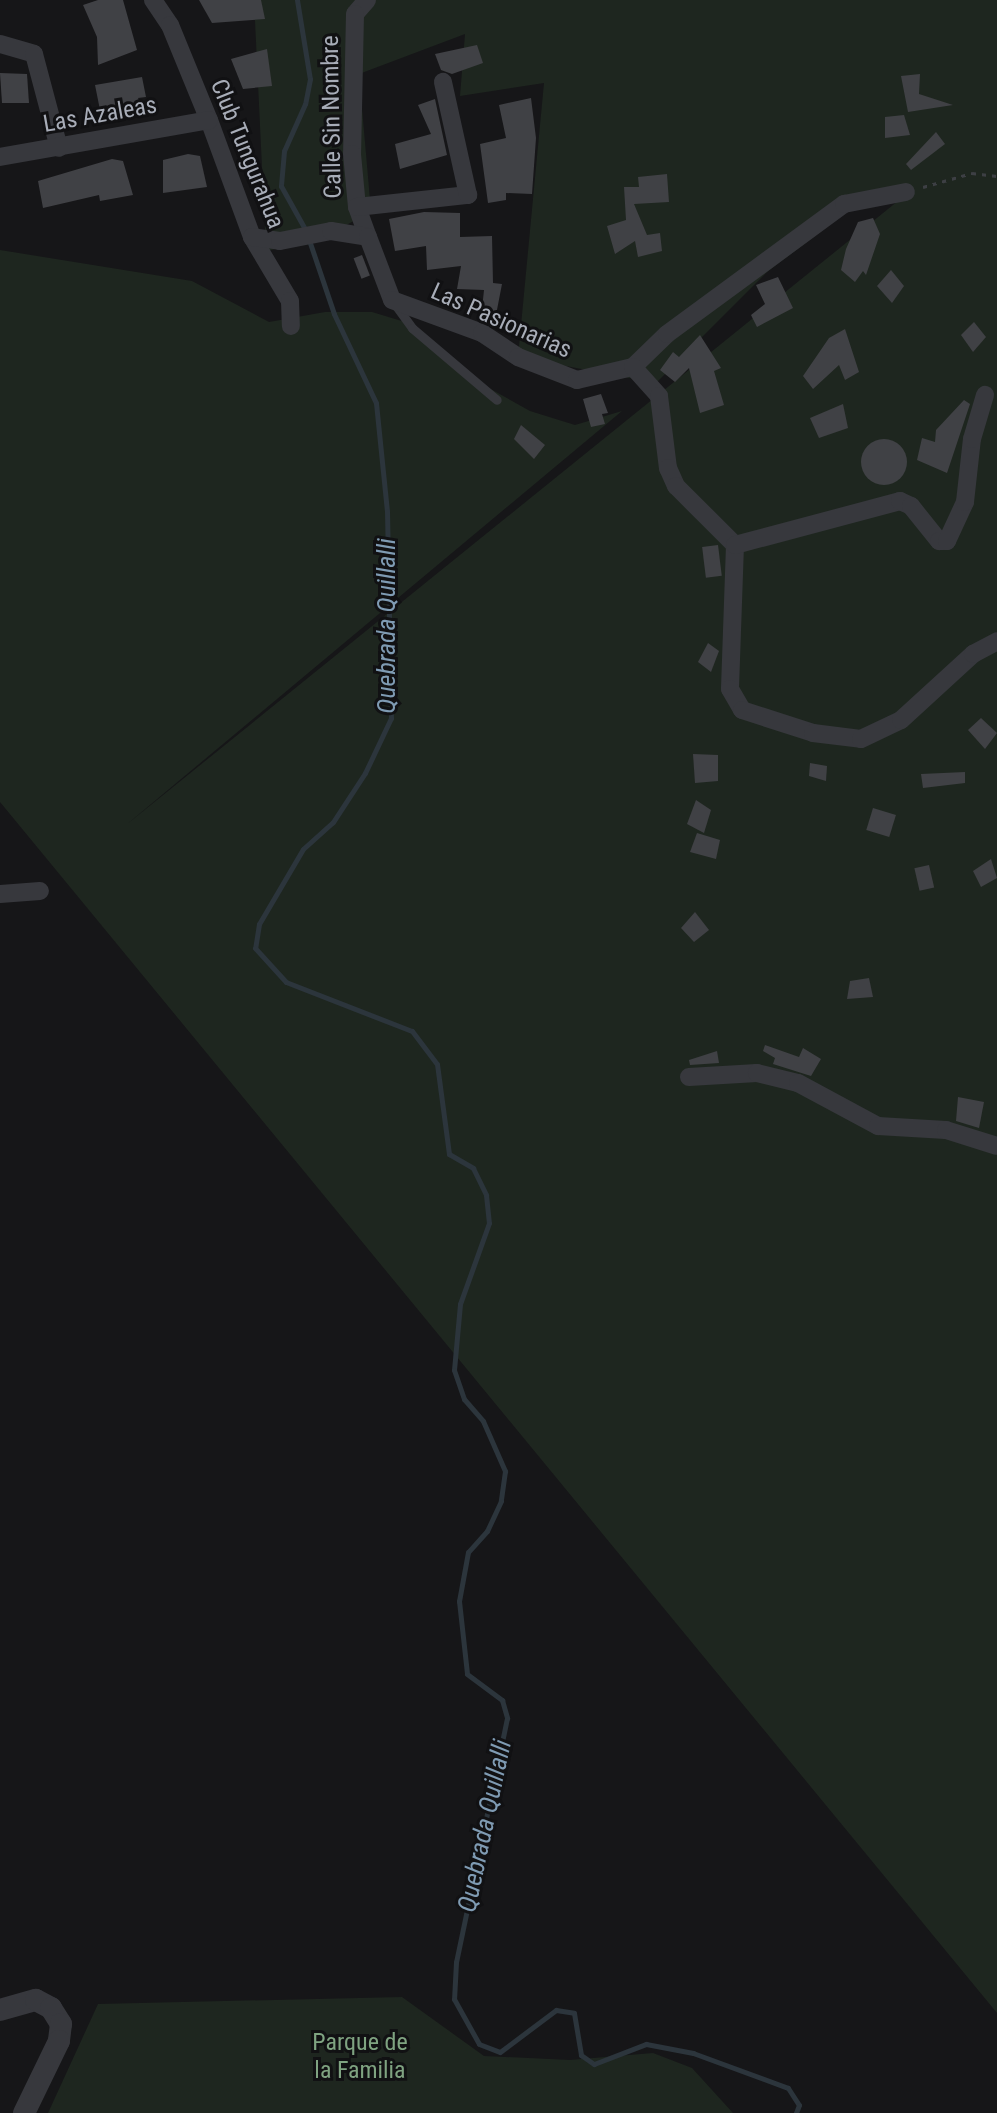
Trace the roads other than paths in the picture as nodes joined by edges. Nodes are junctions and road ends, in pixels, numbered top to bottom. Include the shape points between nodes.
1 (153, 0) edge
2 (367, 0) edge
3 (0, 44) edge
4 (443, 82) dead end
5 (209, 120) junction
6 (59, 148) junction
7 (0, 157) edge
8 (906, 192) road end
9 (357, 207) junction
10 (252, 237) junction
11 (368, 237) junction
12 (392, 300) junction
13 (291, 326) dead end
14 (633, 367) junction
15 (985, 395) dead end
16 (497, 400) dead end
17 (735, 545) junction
18 (997, 641) edge
19 (40, 891) dead end
20 (0, 894) edge
21 (689, 1077) dead end
22 (997, 1146) edge
23 (0, 2010) edge
24 (24, 2113) edge

1 - 5 street, Club Tungurahua via 170,25
2 - 9 street, Calle Sin Nombre via 355,14 352,154
3 - 6 street via 34,54
4 - 9 street via 468,195
5 - 6 street, Las Azaleas
5 - 10 street, Club Tungurahua
6 - 7 street, Las Azaleas
8 - 14 street via 844,204 667,334
9 - 11 street, Calle Sin Nombre
10 - 11 street, Calle Sin Nombre via 280,241 331,231
10 - 13 street, Club Tungurahua via 290,301
11 - 12 street, Las Pasionarias
12 - 14 street, Las Pasionarias via 482,333 518,357 577,380
12 - 16 lane via 412,328
14 - 17 street via 659,396 668,468 676,486
15 - 17 street via 972,439 965,502 956,532 947,541 939,541 911,506 900,501
17 - 18 street via 730,689 742,710 813,733 861,739 901,720 973,654
19 - 20 street
21 - 22 street via 757,1073 798,1083 878,1126 946,1130
23 - 24 street via 36,2000 51,2008 61,2024 59,2041

